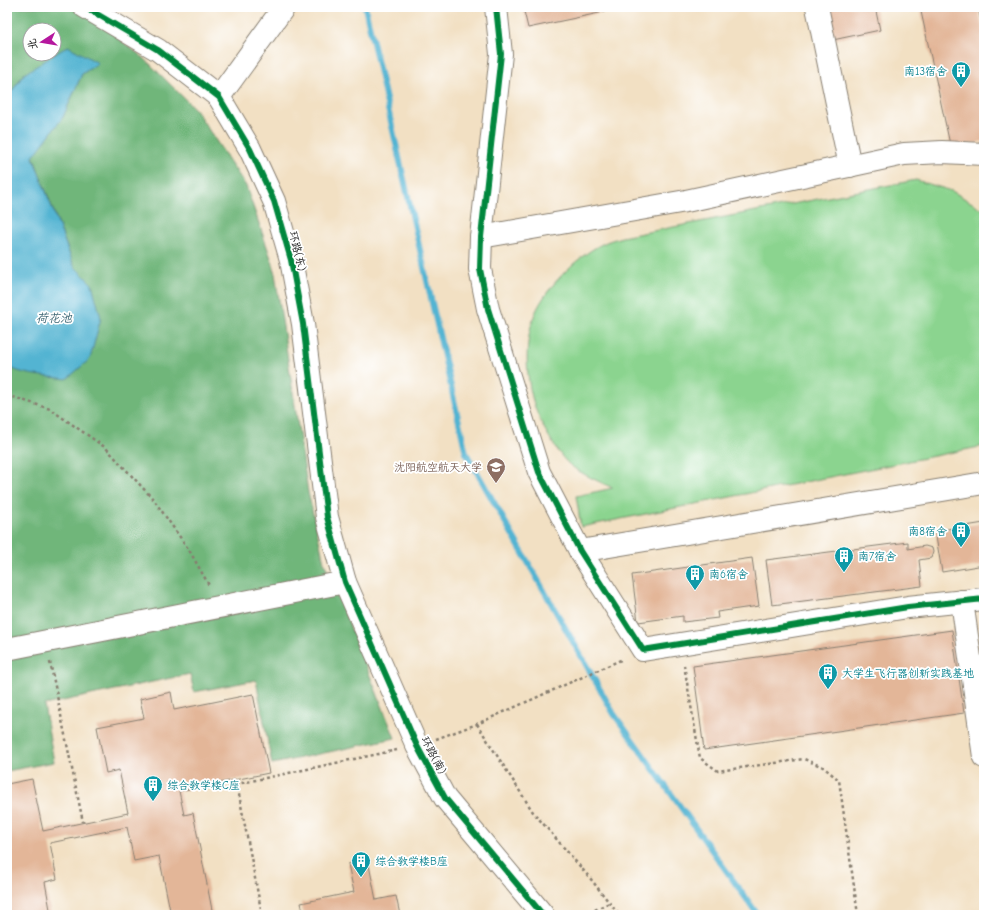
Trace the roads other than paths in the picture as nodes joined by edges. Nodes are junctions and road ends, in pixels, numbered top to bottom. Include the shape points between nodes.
1 (85, 7) edge
2 (496, 7) edge
3 (817, 7) edge
4 (279, 12) edge
5 (219, 98) junction
6 (984, 154) edge
7 (850, 166) junction
8 (481, 237) junction
9 (984, 483) edge
10 (580, 552) junction
11 (345, 582) junction
12 (984, 599) edge
13 (962, 602) junction
14 (7, 649) edge
15 (984, 757) edge
16 (543, 915) edge

1 - 5 street, 环路(东) via 158,50
2 - 8 street via 501,54
3 - 7 street
4 - 5 street
5 - 11 street, 环路(东) via 250,149 274,201 291,260 303,324 327,517
6 - 7 street via 904,154
7 - 8 street via 686,201
8 - 10 street via 480,269 488,309 539,472
9 - 10 street
10 - 13 street via 643,650 908,608
11 - 14 street
11 - 16 street, 环路(南) via 417,746 445,798
12 - 13 street
13 - 15 street

